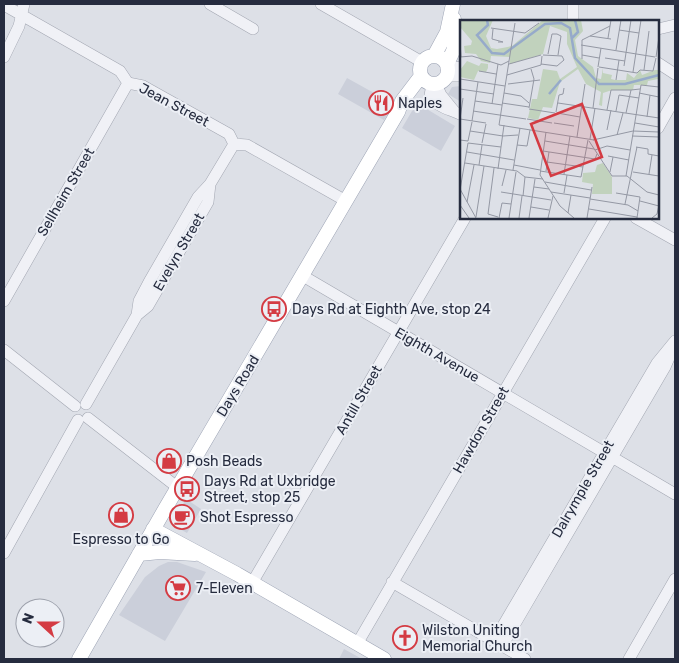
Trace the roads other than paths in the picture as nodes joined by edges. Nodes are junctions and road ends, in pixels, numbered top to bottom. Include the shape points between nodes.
1 (210, 4) edge
2 (321, 4) edge
3 (573, 4) edge
4 (4, 5) edge
5 (224, 7) edge
6 (23, 9) edge
7 (453, 9) edge
8 (573, 20) edge
9 (675, 25) edge
10 (253, 29) dead end
11 (659, 29) edge
12 (4, 57) edge
13 (428, 59) junction
14 (659, 64) edge
15 (460, 69) edge
16 (675, 74) edge
17 (437, 76) junction
18 (460, 76) edge
19 (128, 83) junction
20 (675, 98) edge
21 (458, 113) edge
22 (659, 126) edge
23 (234, 144) junction
24 (346, 201) junction
25 (464, 219) edge
26 (605, 219) edge
27 (638, 219) edge
28 (675, 240) edge
29 (303, 276) junction
30 (4, 301) edge
31 (398, 332) junction
32 (675, 341) edge
33 (4, 350) edge
34 (503, 393) junction
35 (81, 405) junction
36 (83, 419) junction
37 (609, 455) junction
38 (177, 487) junction
39 (675, 494) edge
40 (153, 529) junction
41 (4, 553) edge
42 (139, 554) junction
43 (201, 554) junction
44 (675, 580) edge
45 (392, 582) junction
46 (252, 583) junction
47 (498, 643) junction
48 (357, 644) junction
49 (79, 659) edge
50 (384, 659) edge
51 (525, 659) edge
52 (629, 659) edge

1 - 5 street
2 - 13 street
3 - 8 street
4 - 6 street, Jean Street
5 - 10 street
6 - 12 street
6 - 19 street, Jean Street via 28,20 120,71
7 - 13 main road via 444,38
7 - 17 main road via 456,24 454,49
9 - 11 street
13 - 17 main road via 420,69
13 - 17 main road via 441,58
14 - 16 street
15 - 17 street
17 - 18 street
17 - 21 street
17 - 24 main road, Days Road via 424,92 398,112
19 - 23 street, Jean Street via 143,86 229,134
19 - 30 street, Sellheim Street
20 - 22 street
23 - 24 street, Jean Street via 247,145
23 - 35 street, Evelyn Street via 210,184 208,202 148,306 137,315
24 - 29 main road, Days Road
25 - 31 street, Antill Street
26 - 34 street, Hawdon Street
27 - 28 street
29 - 31 street, Eighth Avenue
29 - 38 main road, Days Road
31 - 34 street, Eighth Avenue
31 - 46 street, Antill Street
32 - 37 street, Dalrymple Street via 665,367
33 - 35 street
34 - 37 street, Eighth Avenue
34 - 45 street, Hawdon Street
35 - 36 street via 90,411
36 - 38 street
36 - 41 street
37 - 39 street, Eighth Avenue
37 - 47 street, Dalrymple Street
38 - 40 main road, Days Road
40 - 42 main road, Days Road
40 - 43 main road
42 - 43 main road
42 - 49 main road, Days Road
43 - 46 main road
44 - 52 street
45 - 47 street
45 - 48 street, Hawdon Street
46 - 48 main road
47 - 51 street
48 - 50 main road

